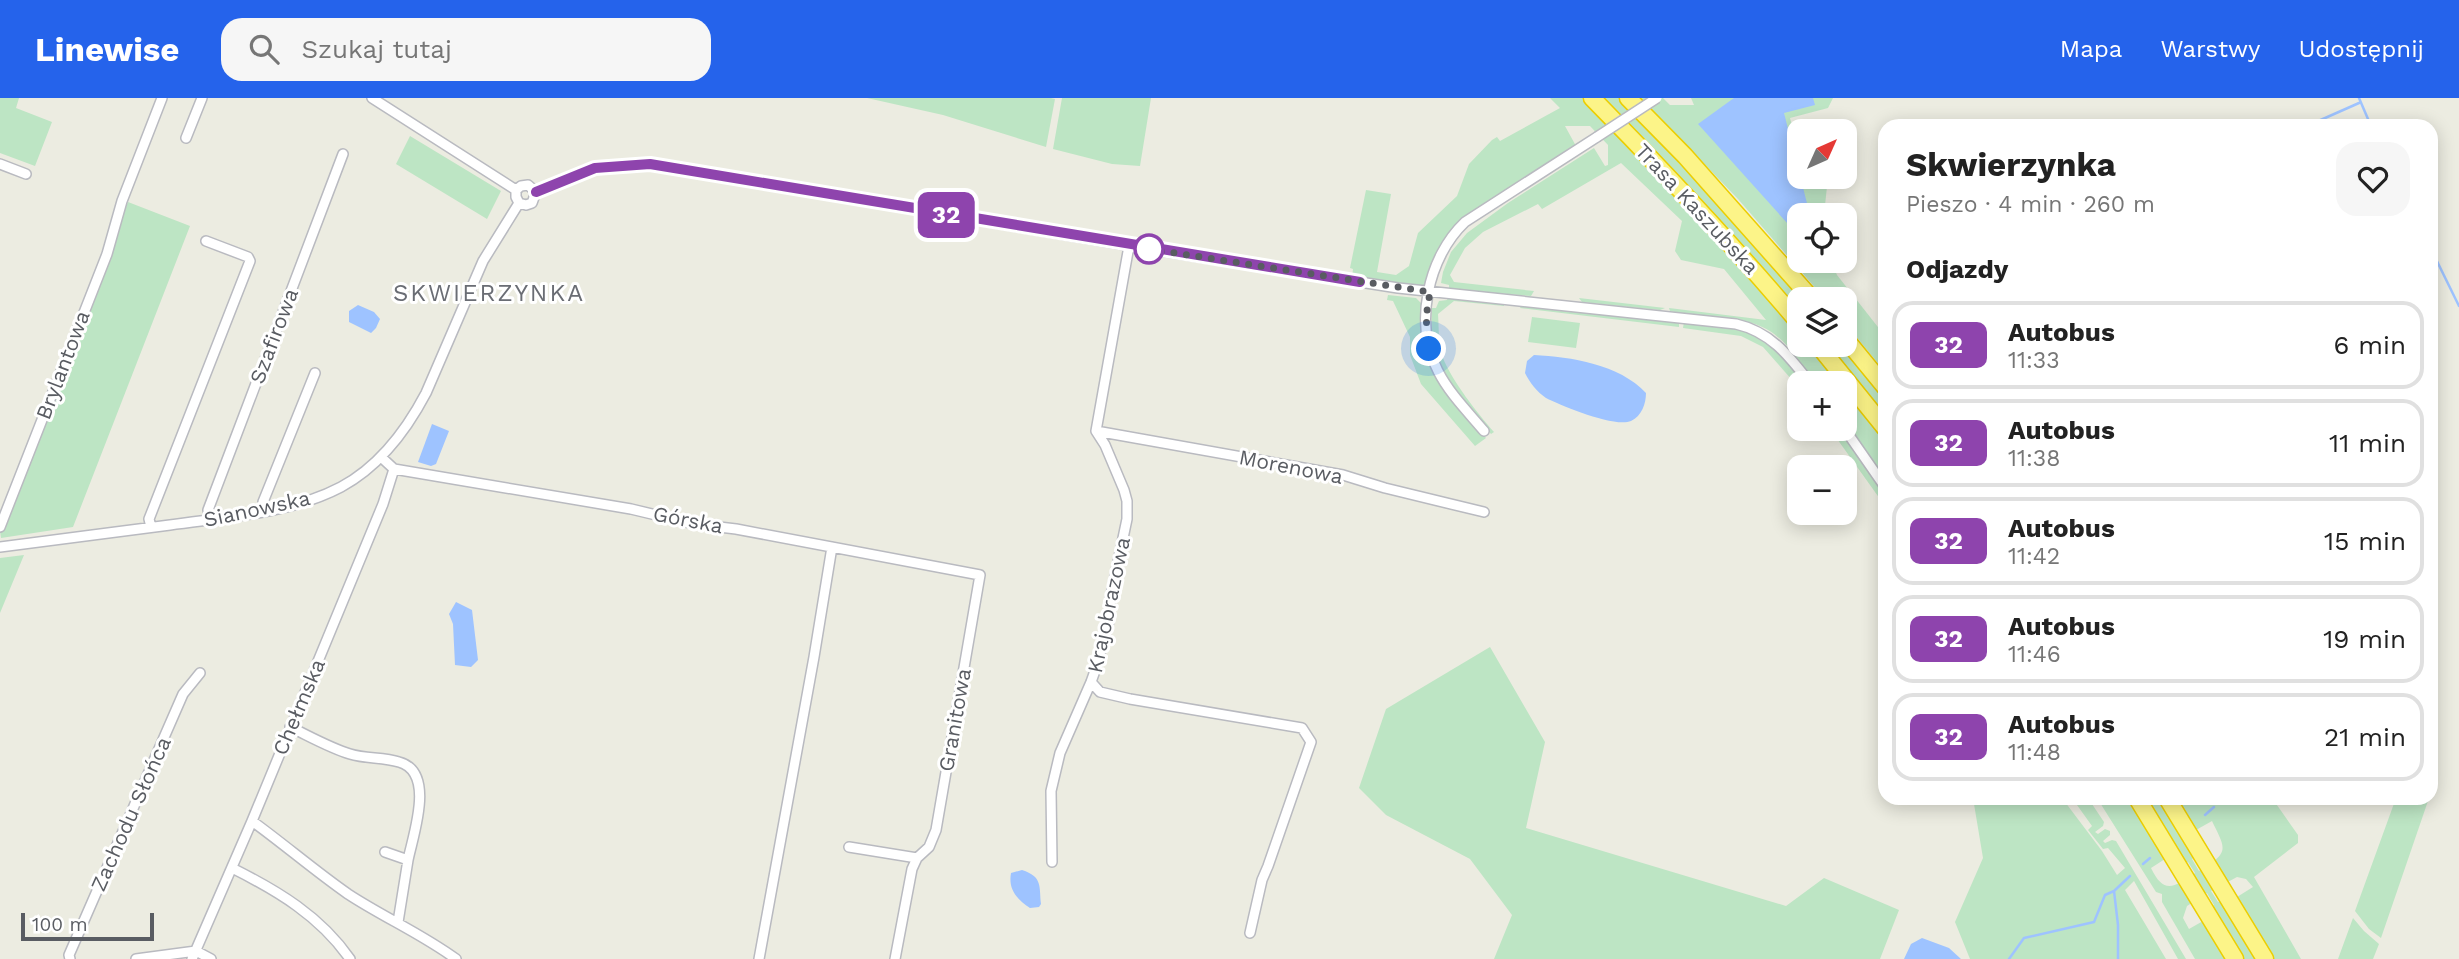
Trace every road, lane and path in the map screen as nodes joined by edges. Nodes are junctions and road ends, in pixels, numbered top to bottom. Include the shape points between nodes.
1 (162, 98) edge
2 (202, 98) edge
3 (372, 98) edge
4 (1592, 98) edge
5 (1628, 98) edge
6 (1657, 98) edge
7 (186, 138) dead end
8 (342, 154) dead end
9 (0, 164) edge
10 (26, 174) dead end
11 (516, 190) junction
12 (536, 192) junction
13 (519, 203) junction
14 (206, 241) dead end
15 (1129, 246) junction
16 (1801, 287) edge
17 (1430, 292) junction
18 (1787, 309) edge
19 (1857, 353) edge
20 (1828, 357) edge
21 (1800, 371) edge
22 (315, 373) dead end
23 (1878, 378) edge
24 (1878, 419) edge
25 (1097, 431) junction
26 (1484, 431) dead end
27 (1853, 441) edge
28 (381, 457) junction
29 (394, 469) junction
30 (1878, 477) edge
31 (264, 511) junction
32 (1484, 512) dead end
33 (210, 519) junction
34 (0, 527) edge
35 (150, 527) junction
36 (0, 547) edge
37 (832, 547) junction
38 (980, 575) joint
39 (201, 673) dead end
40 (1091, 682) junction
41 (290, 727) junction
42 (2141, 805) edge
43 (2171, 805) edge
44 (252, 821) junction
45 (849, 847) dead end
46 (385, 852) dead end
47 (917, 858) junction
48 (408, 860) junction
49 (1052, 862) dead end
50 (232, 868) junction
51 (398, 922) junction
52 (1251, 933) dead end
53 (194, 955) edge
54 (70, 959) edge
55 (136, 959) edge
56 (211, 959) edge
57 (350, 959) edge
58 (456, 959) edge
59 (759, 959) edge
60 (895, 959) edge
61 (2235, 959) edge
62 (2265, 959) edge

1 - 34 street, Brylantowa via 107,254
2 - 7 street
3 - 11 street
4 - 18 highway, Trasa Kaszubska
5 - 16 highway, Trasa Kaszubska
6 - 17 street, bridge via 1465,222 1448,240
8 - 33 street, Szafirowa via 208,510
9 - 10 street
11 - 12 street via 528,185
11 - 13 street
12 - 13 street via 532,203
12 - 15 street via 595,168 650,164
13 - 28 street, Sianowska via 483,261 421,404
14 - 35 street via 250,261 149,519
15 - 17 street
15 - 25 street
17 - 21 street via 1736,324 1764,334
17 - 26 street via 1426,327 1433,362
19 - 23 highway
20 - 24 highway
22 - 31 street via 263,502
25 - 32 street, Morenowa via 1343,475
25 - 40 street, Krajobrazowa via 1124,490 1127,519 1109,621
27 - 30 street
28 - 29 street
28 - 31 street, Sianowska via 341,487
29 - 37 street, Górska
29 - 41 street, Chełmska
31 - 33 street, Sianowska
33 - 35 street, Sianowska
35 - 36 street, Sianowska
37 - 38 street, Górska
37 - 59 street
38 - 47 street, Granitowa via 936,830 929,847
39 - 54 street, Zachodu Słońca via 183,694
40 - 49 street, Krajobrazowa via 1060,753 1051,791
40 - 52 street via 1100,692 1130,699 1302,728 1311,743 1262,880
41 - 44 street, Chełmska
41 - 48 street via 349,754 409,766 420,790
42 - 61 highway
43 - 62 highway
44 - 50 street, Chełmska
44 - 51 street via 347,893
45 - 47 street
46 - 48 street
47 - 60 street, Granitowa
48 - 51 street
50 - 53 street, Chełmska
50 - 57 street via 320,923
51 - 58 street
53 - 55 street
53 - 56 street

